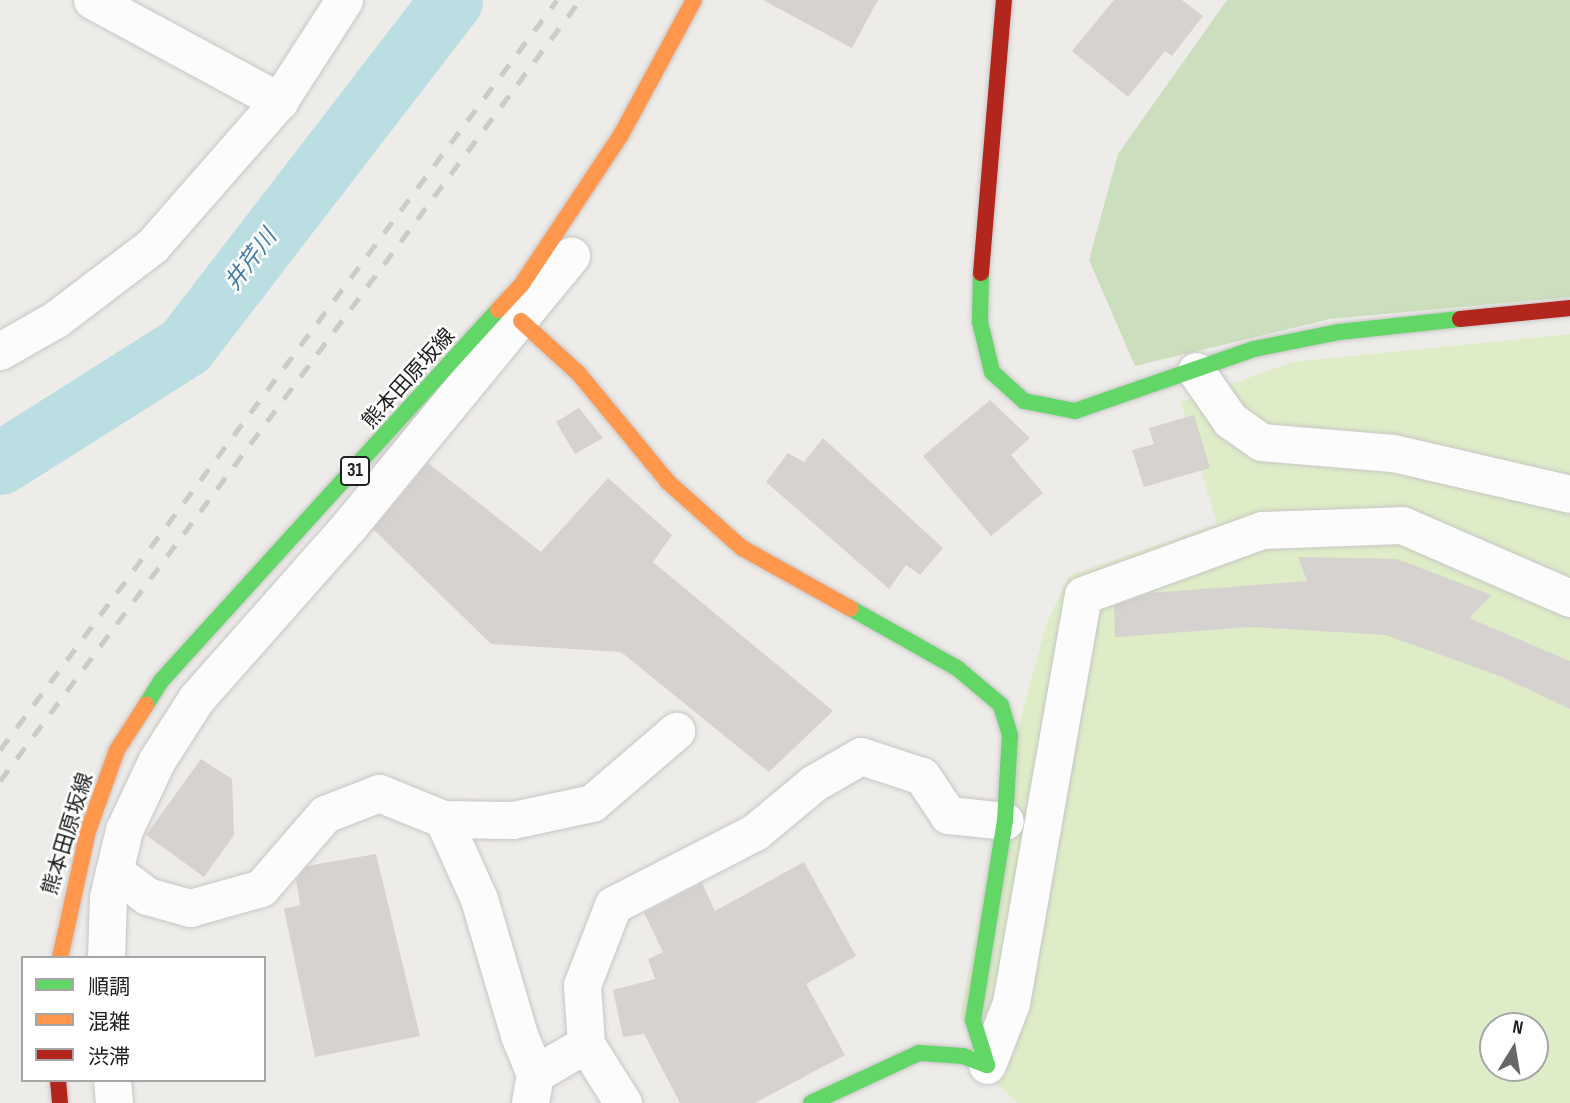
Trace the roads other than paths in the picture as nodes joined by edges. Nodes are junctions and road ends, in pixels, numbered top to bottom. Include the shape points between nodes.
1 (92, 0) edge
2 (344, 0) edge
3 (694, 0) edge
4 (1004, 0) edge
5 (279, 101) junction
6 (571, 256) dead end
7 (1570, 308) edge
8 (521, 321) junction
9 (0, 351) edge
10 (1196, 371) junction
11 (1570, 494) edge
12 (1570, 598) edge
13 (677, 731) dead end
14 (443, 819) junction
15 (1005, 821) junction
16 (114, 871) junction
17 (60, 956) edge
18 (106, 956) edge
19 (586, 1044) junction
20 (987, 1065) junction
21 (58, 1082) edge
22 (533, 1088) edge
23 (60, 1103) edge
24 (623, 1103) edge
25 (811, 1103) edge

1 - 5 street
2 - 5 street
3 - 17 street, 熊本田原坂線 / 31 via 621,135 522,284 161,681 117,750 88,831
4 - 10 street via 981,232 979,322 992,372 1024,401 1075,411
5 - 9 street via 152,246 56,319
6 - 8 street
7 - 10 street via 1339,332 1254,349
8 - 15 street via 579,374 668,482 742,548 957,668 1001,705 1010,735
8 - 16 street via 196,699 124,830
10 - 11 street via 1230,420 1261,442 1393,453
12 - 20 street via 1402,525 1262,530 1083,595 1011,1003
13 - 14 street via 592,803 513,820
14 - 16 street via 379,793 325,814 261,888 190,908 147,895
14 - 22 street via 479,899
15 - 19 street via 948,815 922,776 861,756 814,783 755,832 613,905 582,985
15 - 20 street via 972,1020
16 - 18 street via 108,897
19 - 22 street
19 - 24 street
20 - 25 street via 962,1056 919,1054
21 - 23 street

